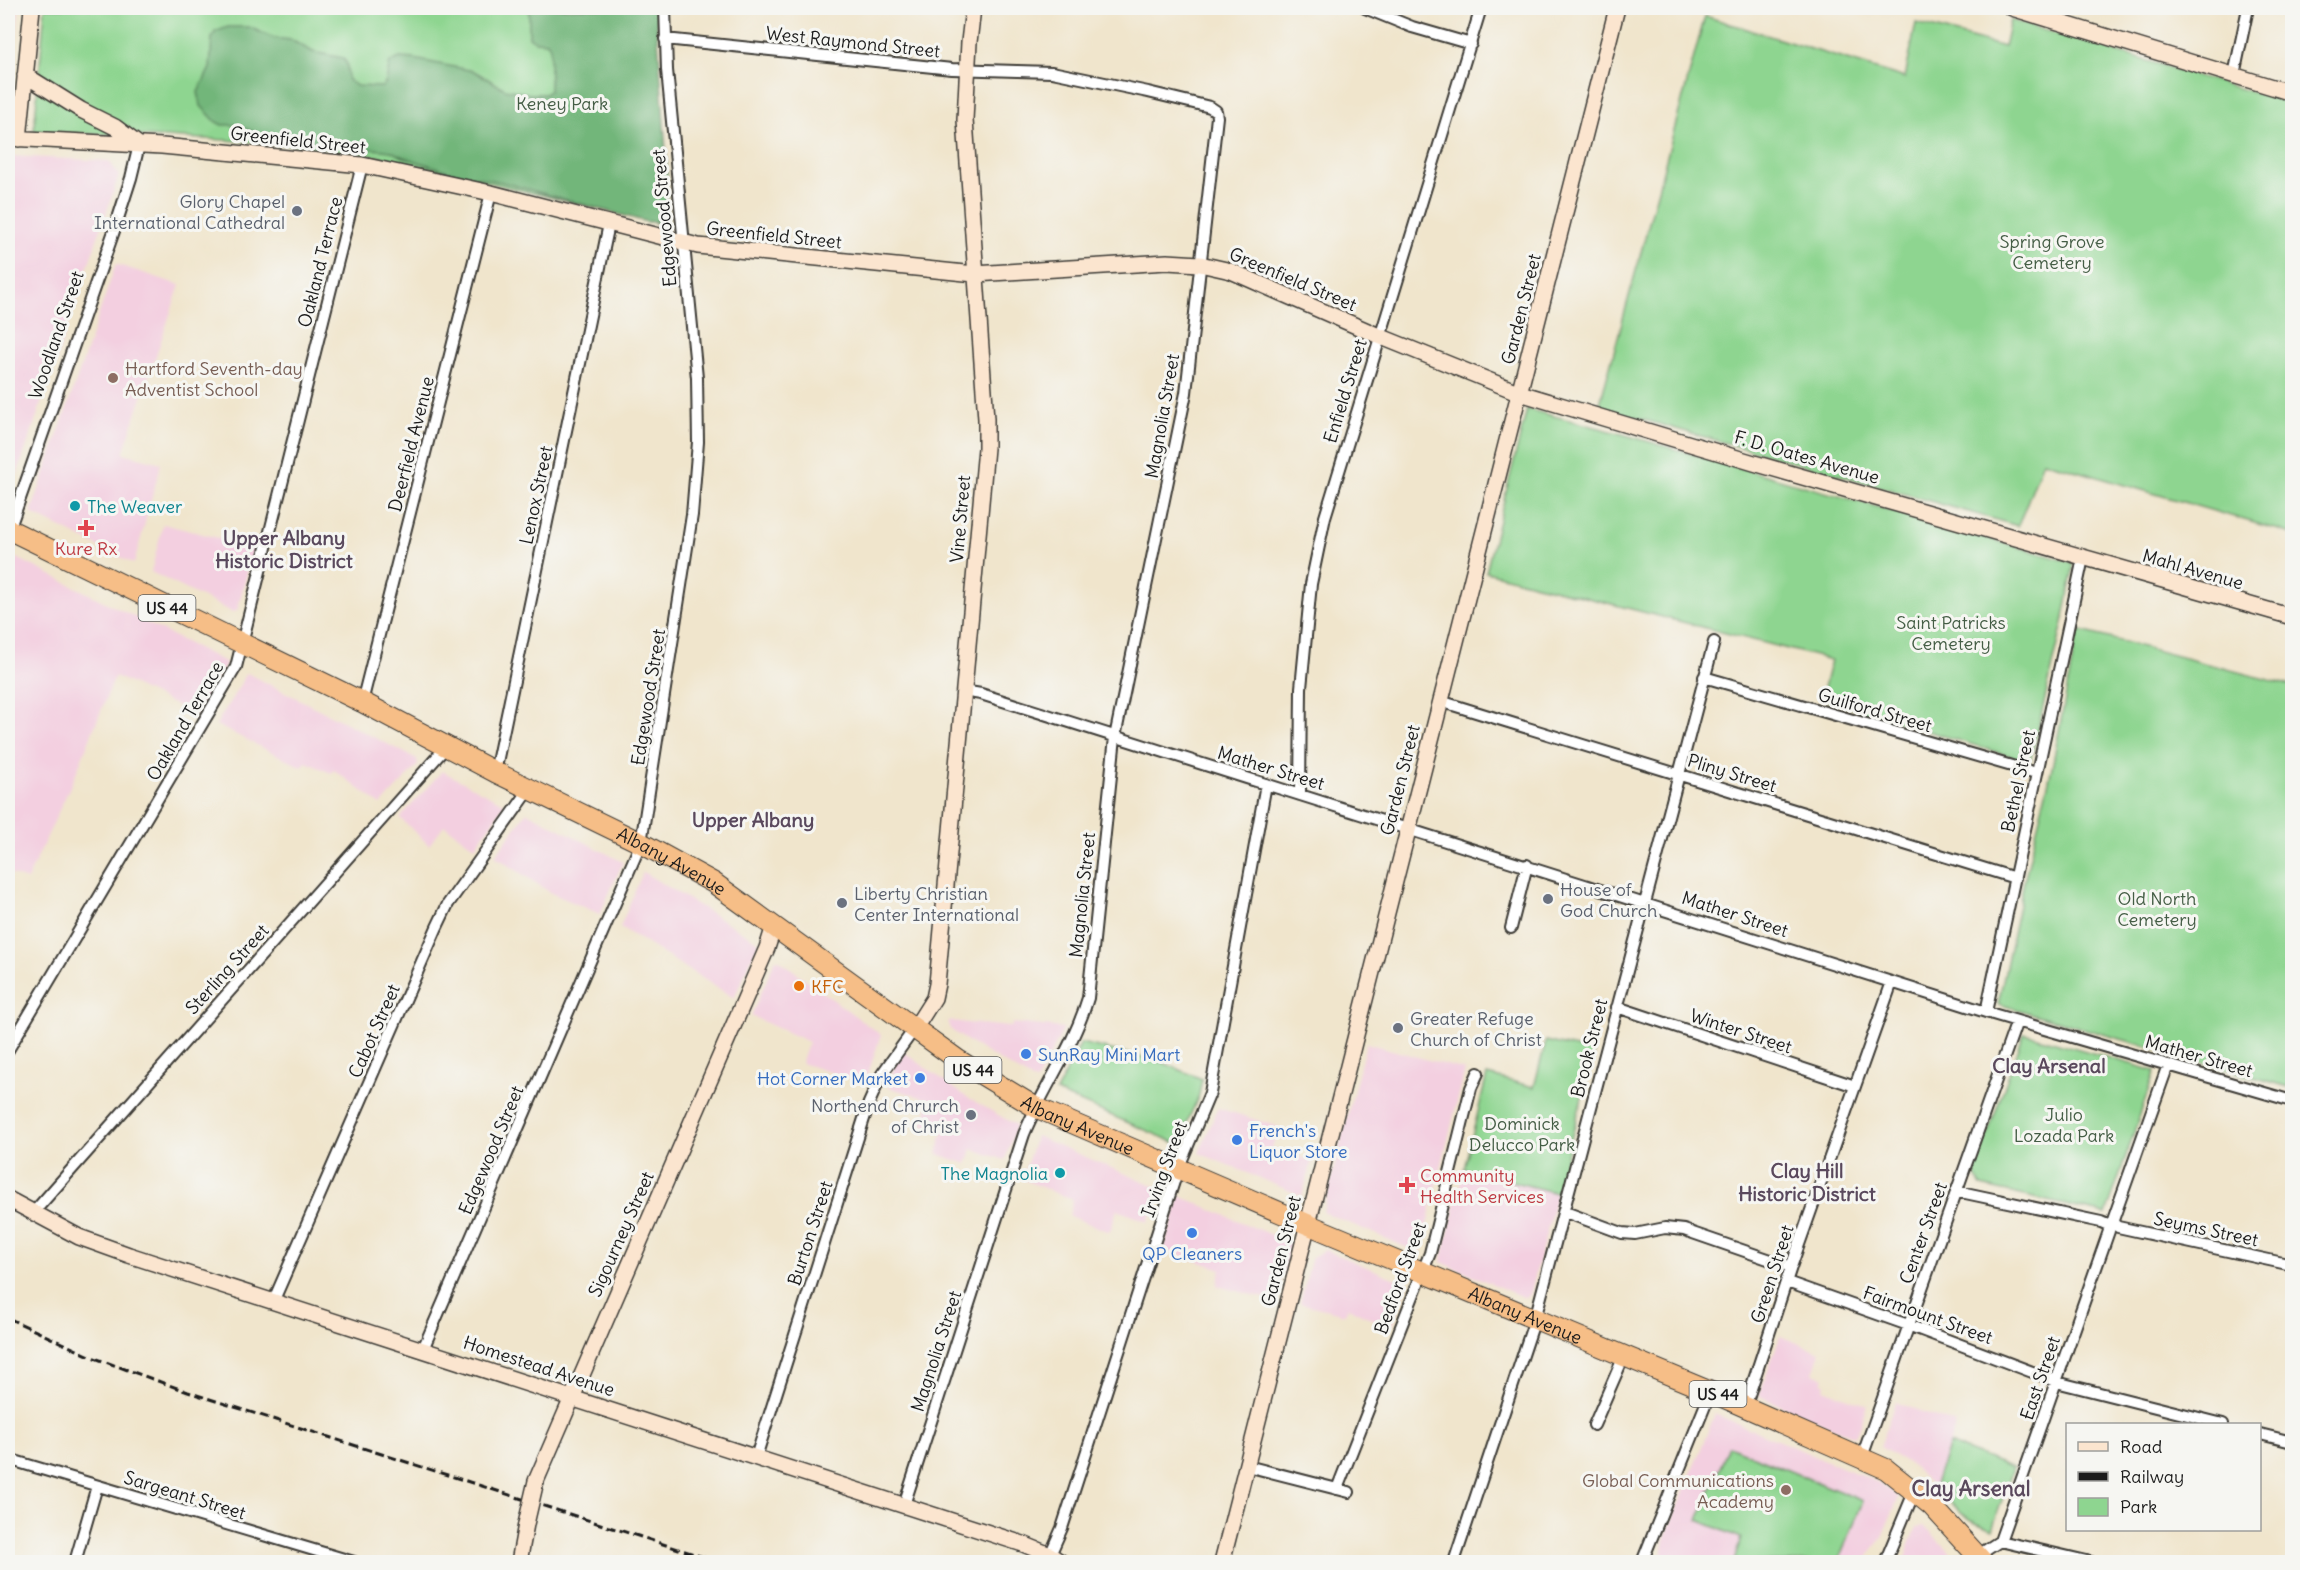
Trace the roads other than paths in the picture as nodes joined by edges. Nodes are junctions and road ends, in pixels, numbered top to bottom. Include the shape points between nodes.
1 (32, 8) edge
2 (665, 8) edge
3 (973, 8) edge
4 (1365, 8) edge
5 (1481, 8) edge
6 (1617, 8) edge
7 (2012, 8) edge
8 (2247, 8) edge
9 (2042, 12) edge
10 (665, 39) junction
11 (1471, 44) junction
12 (967, 69) junction
13 (25, 75) junction
14 (2234, 75) junction
15 (2292, 93) edge
16 (1216, 111) joint
17 (13, 138) edge
18 (138, 145) junction
19 (362, 165) junction
20 (491, 193) junction
21 (609, 224) junction
22 (683, 243) junction
23 (1200, 264) junction
24 (975, 274) junction
25 (1379, 336) junction
26 (1520, 393) junction
27 (8, 532) edge
28 (2084, 558) junction
29 (2292, 617) edge
30 (1714, 642) dead end
31 (242, 644) junction
32 (1704, 677) junction
33 (963, 691) junction
34 (1440, 701) junction
35 (362, 702) junction
36 (1115, 737) junction
37 (446, 747) junction
38 (495, 772) junction
39 (1678, 773) junction
40 (2036, 773) junction
41 (1266, 784) junction
42 (530, 789) junction
43 (1300, 795) junction
44 (1409, 829) junction
45 (641, 843) junction
46 (1527, 865) junction
47 (2015, 878) junction
48 (1644, 902) junction
49 (774, 926) junction
50 (1511, 928) dead end
51 (1892, 982) junction
52 (1617, 1007) junction
53 (1986, 1012) junction
54 (2017, 1021) junction
55 (915, 1028) junction
56 (8, 1050) edge
57 (2168, 1065) junction
58 (1478, 1073) dead end
59 (1855, 1086) junction
60 (2292, 1101) edge
61 (1035, 1107) junction
62 (1178, 1169) junction
63 (1956, 1191) junction
64 (8, 1199) edge
65 (1564, 1212) junction
66 (33, 1214) junction
67 (1308, 1224) junction
68 (2111, 1225) junction
69 (2292, 1265) edge
70 (1791, 1267) junction
71 (1423, 1272) junction
72 (1787, 1282) junction
73 (273, 1302) junction
74 (1535, 1319) junction
75 (1908, 1325) junction
76 (423, 1349) junction
77 (1624, 1356) junction
78 (2057, 1380) junction
79 (1711, 1392) junction
80 (571, 1398) junction
81 (1745, 1407) junction
82 (2216, 1423) edge
83 (1594, 1425) dead end
84 (2261, 1434) edge
85 (2292, 1442) edge
86 (756, 1457) junction
87 (1862, 1457) junction
88 (8, 1459) edge
89 (1247, 1466) junction
90 (97, 1486) junction
91 (1337, 1489) junction
92 (1915, 1490) junction
93 (1348, 1492) dead end
94 (904, 1505) junction
95 (2000, 1541) junction
96 (1056, 1559) edge
97 (1980, 1559) edge
98 (350, 1562) edge
99 (75, 1563) edge
100 (519, 1563) edge
101 (1222, 1563) edge
102 (1454, 1563) edge
103 (1642, 1563) edge
104 (1885, 1563) edge
105 (2091, 1563) edge

1 - 13 street
2 - 10 street, Edgewood Street
3 - 12 street, Vine Street
4 - 11 street
5 - 11 street, Enfield Street
6 - 26 street, Garden Street
7 - 9 street
8 - 14 street
9 - 14 street
10 - 12 street, West Raymond Street
10 - 22 street, Edgewood Street
11 - 25 street, Enfield Street
12 - 16 street, West Raymond Street via 1071,75
12 - 24 street, Vine Street via 965,120
13 - 17 street
13 - 18 street
14 - 15 street
16 - 23 street, Magnolia Street
17 - 18 street, Greenfield Street
18 - 19 street, Greenfield Street
18 - 27 street, Woodland Street via 131,178
19 - 20 street, Greenfield Street
19 - 31 street, Oakland Terrace
20 - 21 street, Greenfield Street
20 - 35 street, Deerfield Avenue
21 - 22 street, Greenfield Street
21 - 38 street, Lenox Street
22 - 24 street, Greenfield Street
22 - 45 street, Edgewood Street via 697,378 698,442 692,515
23 - 24 street, Greenfield Street via 1167,262
23 - 25 street, Greenfield Street via 1231,271
23 - 36 street, Magnolia Street via 1186,393
24 - 33 street, Vine Street via 986,435
25 - 26 street, Greenfield Street
25 - 43 street, Enfield Street via 1324,517 1311,584 1301,688
26 - 28 street, F. D. Oates Avenue
26 - 34 street, Garden Street
27 - 31 highway, Albany Avenue / US 44
28 - 29 street, Mahl Avenue
28 - 40 street, Bethel Street
30 - 32 street, Brook Street
31 - 35 highway, Albany Avenue / US 44
31 - 56 street, Oakland Terrace via 232,675
32 - 39 street, Brook Street
32 - 40 street, Guilford Street
33 - 36 street, Mather Street
33 - 55 street, Vine Street via 936,991
34 - 39 street, Pliny Street
34 - 44 street, Garden Street
35 - 37 highway, Albany Avenue / US 44
36 - 41 street, Mather Street
36 - 61 street, Magnolia Street via 1088,998 1079,1026
37 - 38 highway, Albany Avenue / US 44
37 - 66 street, Sterling Street
38 - 42 highway, Albany Avenue / US 44
39 - 47 street, Pliny Street
39 - 48 street, Brook Street
40 - 47 street, Bethel Street
41 - 43 street, Mather Street
41 - 62 street, Irving Street via 1210,1093
42 - 45 highway, Albany Avenue / US 44
42 - 73 street, Cabot Street via 444,912
43 - 44 street, Mather Street
44 - 46 street, Mather Street
44 - 67 street, Garden Street
45 - 49 highway, Albany Avenue / US 44 via 714,883
45 - 76 street, Edgewood Street
46 - 48 street, Mather Street
46 - 50 street
47 - 53 street, Bethel Street
48 - 51 street, Mather Street
48 - 52 street, Brook Street
49 - 55 highway, Albany Avenue / US 44
49 - 80 street, Sigourney Street
51 - 53 street, Mather Street
51 - 59 street, Green Street
52 - 59 street, Winter Street
52 - 65 street, Brook Street
53 - 54 street, Mather Street
54 - 57 street, Mather Street
54 - 63 street, Center Street
55 - 61 highway, Albany Avenue / US 44 via 973,1070
55 - 86 street, Burton Street via 882,1074 869,1103
57 - 60 street, Mather Street
57 - 68 street, East Street
58 - 71 street, Bedford Street via 1472,1083
59 - 70 street, Green Street
61 - 62 highway, Albany Avenue / US 44
61 - 94 street, Magnolia Street
62 - 67 highway, Albany Avenue / US 44
62 - 96 street, Irving Street via 1062,1528
63 - 68 street, Seyms Street
63 - 75 street, Center Street
64 - 66 street, Homestead Avenue
65 - 70 street via 1622,1233 1684,1230
65 - 74 street, Brook Street
66 - 73 street, Homestead Avenue via 79,1237
67 - 71 highway, Albany Avenue / US 44
67 - 89 street, Garden Street
68 - 69 street, Seyms Street
68 - 78 street, East Street
70 - 72 street, Green Street
71 - 74 highway, Albany Avenue / US 44
71 - 91 street, Bedford Street
72 - 75 street, Fairmount Street
72 - 81 street, Green Street
73 - 76 street, Homestead Avenue
74 - 77 highway, Albany Avenue / US 44
74 - 102 street, Brook Street
75 - 78 street, Fairmount Street
75 - 87 street, Center Street
76 - 80 street, Homestead Avenue
77 - 79 highway, Albany Avenue / US 44
77 - 83 street
78 - 82 street, Fairmount Street
78 - 95 street, East Street
79 - 81 highway, Albany Avenue / US 44
79 - 103 street
80 - 86 street, Homestead Avenue
80 - 100 street, Sigourney Street, bridge via 536,1481
81 - 87 highway, Albany Avenue / US 44
84 - 85 street
86 - 94 street, Homestead Avenue
87 - 92 highway, Albany Avenue / US 44
88 - 90 street, Sargeant Street
89 - 91 street
89 - 101 street, Garden Street
90 - 98 street, Sargeant Street
90 - 99 street
91 - 93 street
92 - 97 highway, Albany Avenue / US 44
92 - 104 street
94 - 96 street, Homestead Avenue
95 - 97 street
95 - 105 street

